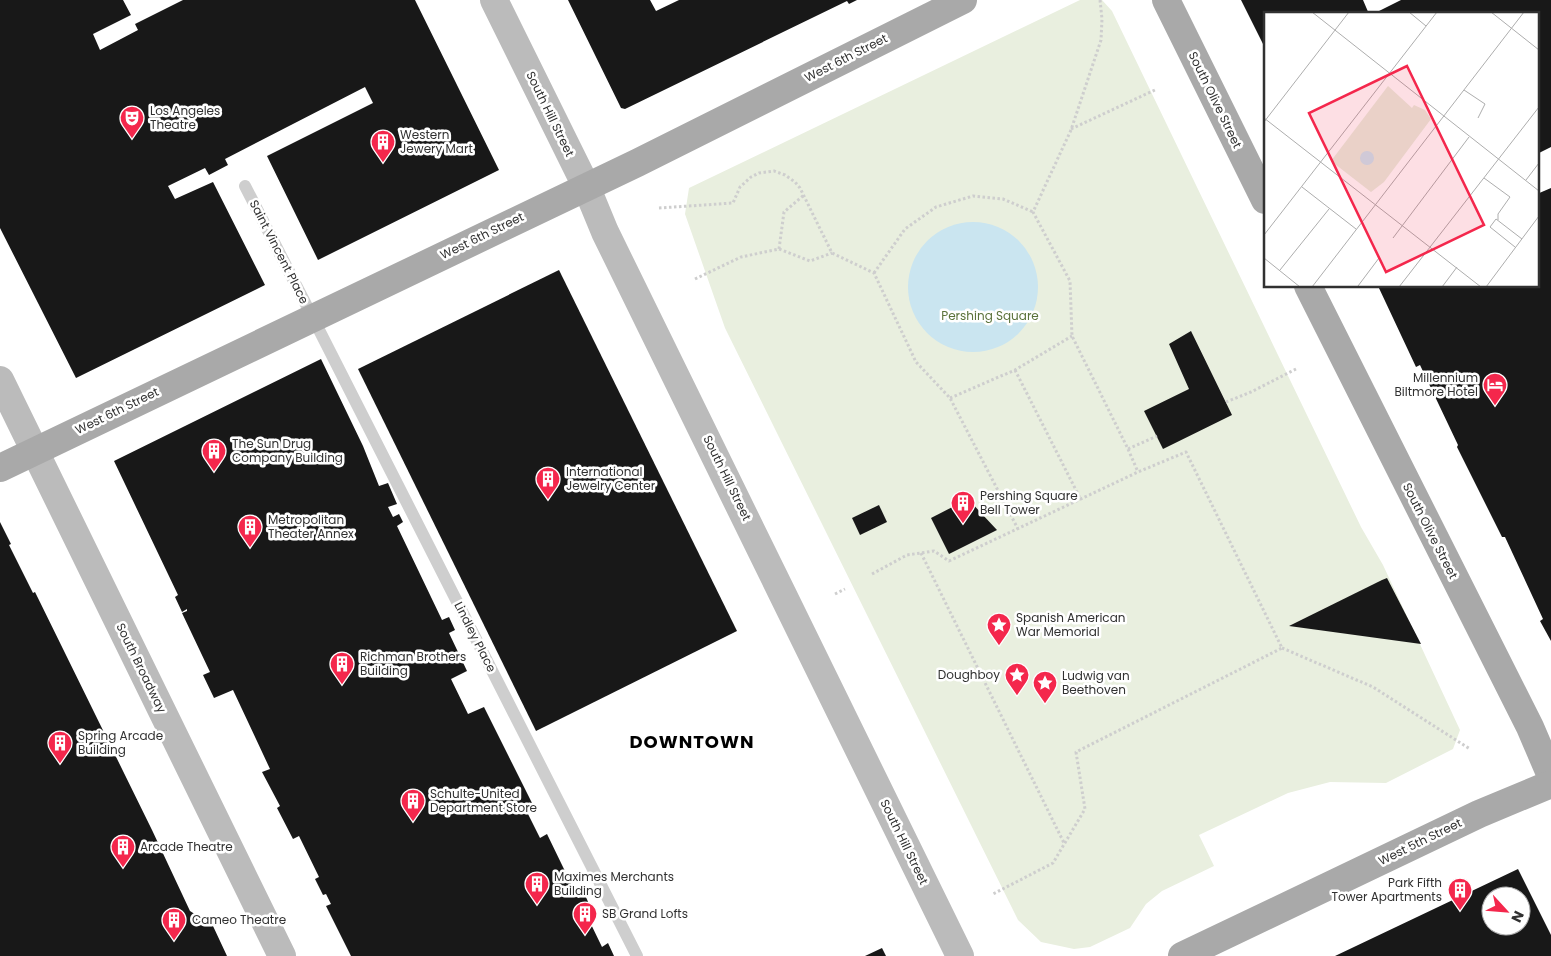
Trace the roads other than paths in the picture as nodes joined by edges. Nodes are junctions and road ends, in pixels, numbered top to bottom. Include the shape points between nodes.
1 (494, 0) edge
2 (962, 0) edge
3 (1166, 0) edge
4 (245, 186) dead end
5 (586, 186) junction
6 (1264, 198) edge
7 (1309, 288) edge
8 (313, 318) junction
9 (0, 380) edge
10 (35, 451) junction
11 (0, 468) edge
12 (1551, 776) edge
13 (1551, 784) edge
14 (282, 956) edge
15 (637, 956) edge
16 (960, 956) edge
17 (1182, 956) edge

1 - 5 main road, South Hill Street
2 - 5 main road, West 6th Street
3 - 6 main road, South Olive Street
4 - 8 lane, Saint Vincent Place
5 - 8 main road, West 6th Street
5 - 16 main road, South Hill Street via 605,232
7 - 12 main road, South Olive Street via 1530,727
8 - 10 main road, West 6th Street
8 - 15 lane, Lindley Place
9 - 10 main road, South Broadway
10 - 11 main road, West 6th Street
10 - 14 main road, South Broadway
13 - 17 main road, West 5th Street via 1479,814

